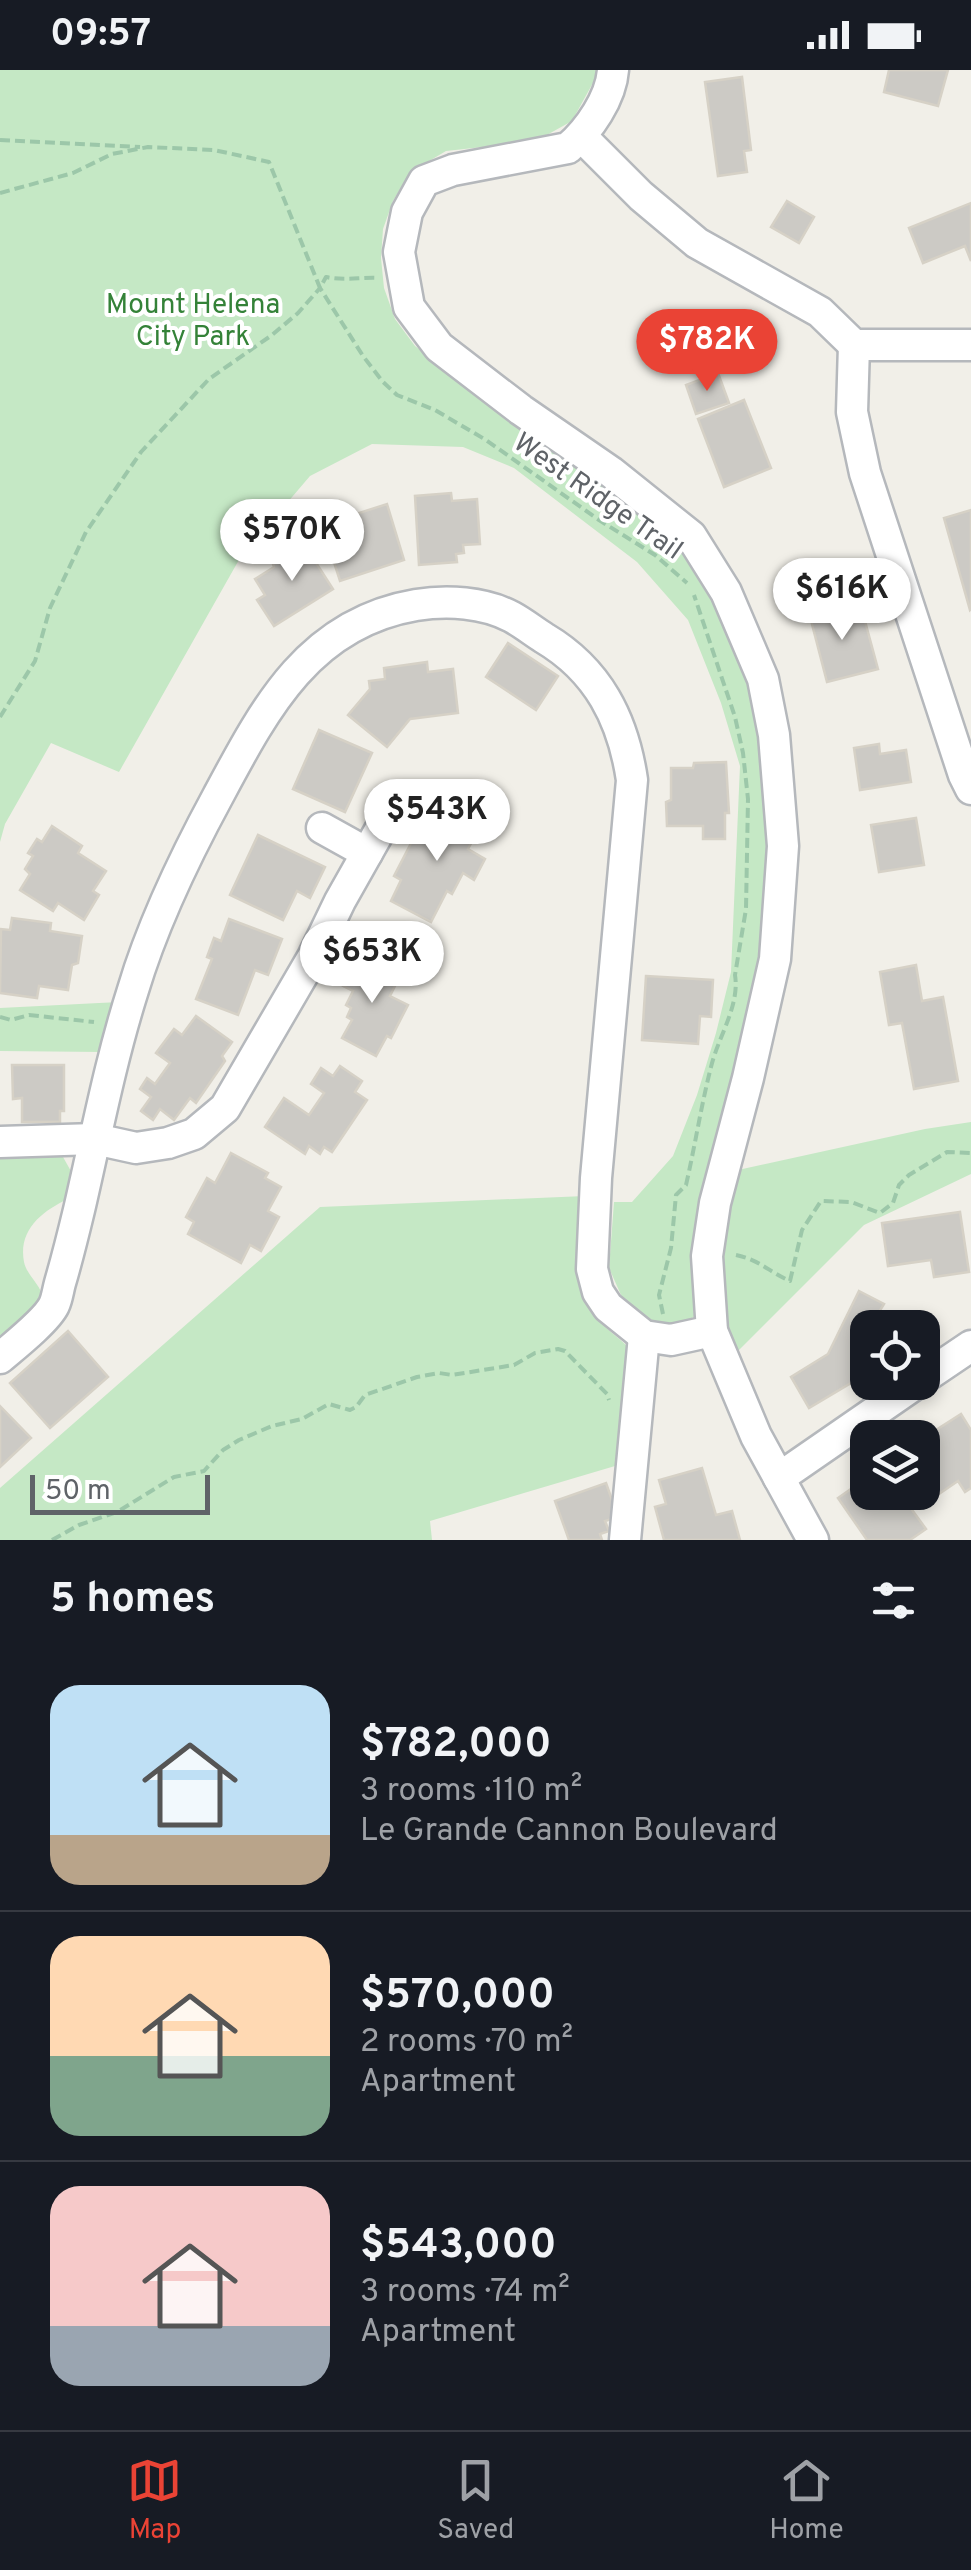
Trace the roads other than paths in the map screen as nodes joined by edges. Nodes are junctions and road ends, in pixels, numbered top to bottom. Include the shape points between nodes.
1 (613, 70) edge
2 (581, 136) junction
3 (854, 344) junction
4 (971, 345) edge
5 (971, 789) edge
6 (384, 823) dead end
7 (322, 828) dead end
8 (367, 853) junction
9 (95, 1139) junction
10 (0, 1142) edge
11 (712, 1331) junction
12 (652, 1337) junction
13 (971, 1346) edge
14 (0, 1358) edge
15 (940, 1367) edge
16 (892, 1400) edge
17 (779, 1478) junction
18 (625, 1540) edge
19 (813, 1540) edge

1 - 2 street via 612,85
2 - 3 street via 697,244 820,312
2 - 11 street via 568,148 424,181 406,212 399,252 409,307 438,348 692,536 726,592 763,679 783,846 775,959 715,1202 707,1256
3 - 4 street
3 - 5 street via 852,412 865,474
6 - 8 street
7 - 8 street
8 - 9 street via 226,1108 194,1134 168,1142 136,1148
9 - 10 street
9 - 12 street via 133,987 166,905 245,742 281,691 325,643 380,614 428,603 487,607 512,616 574,659 601,692 628,753 630,823 592,1268 608,1307
9 - 14 street via 53,1307
11 - 12 street
11 - 17 street
12 - 18 street via 636,1417
13 - 15 street
16 - 17 street
17 - 19 street

